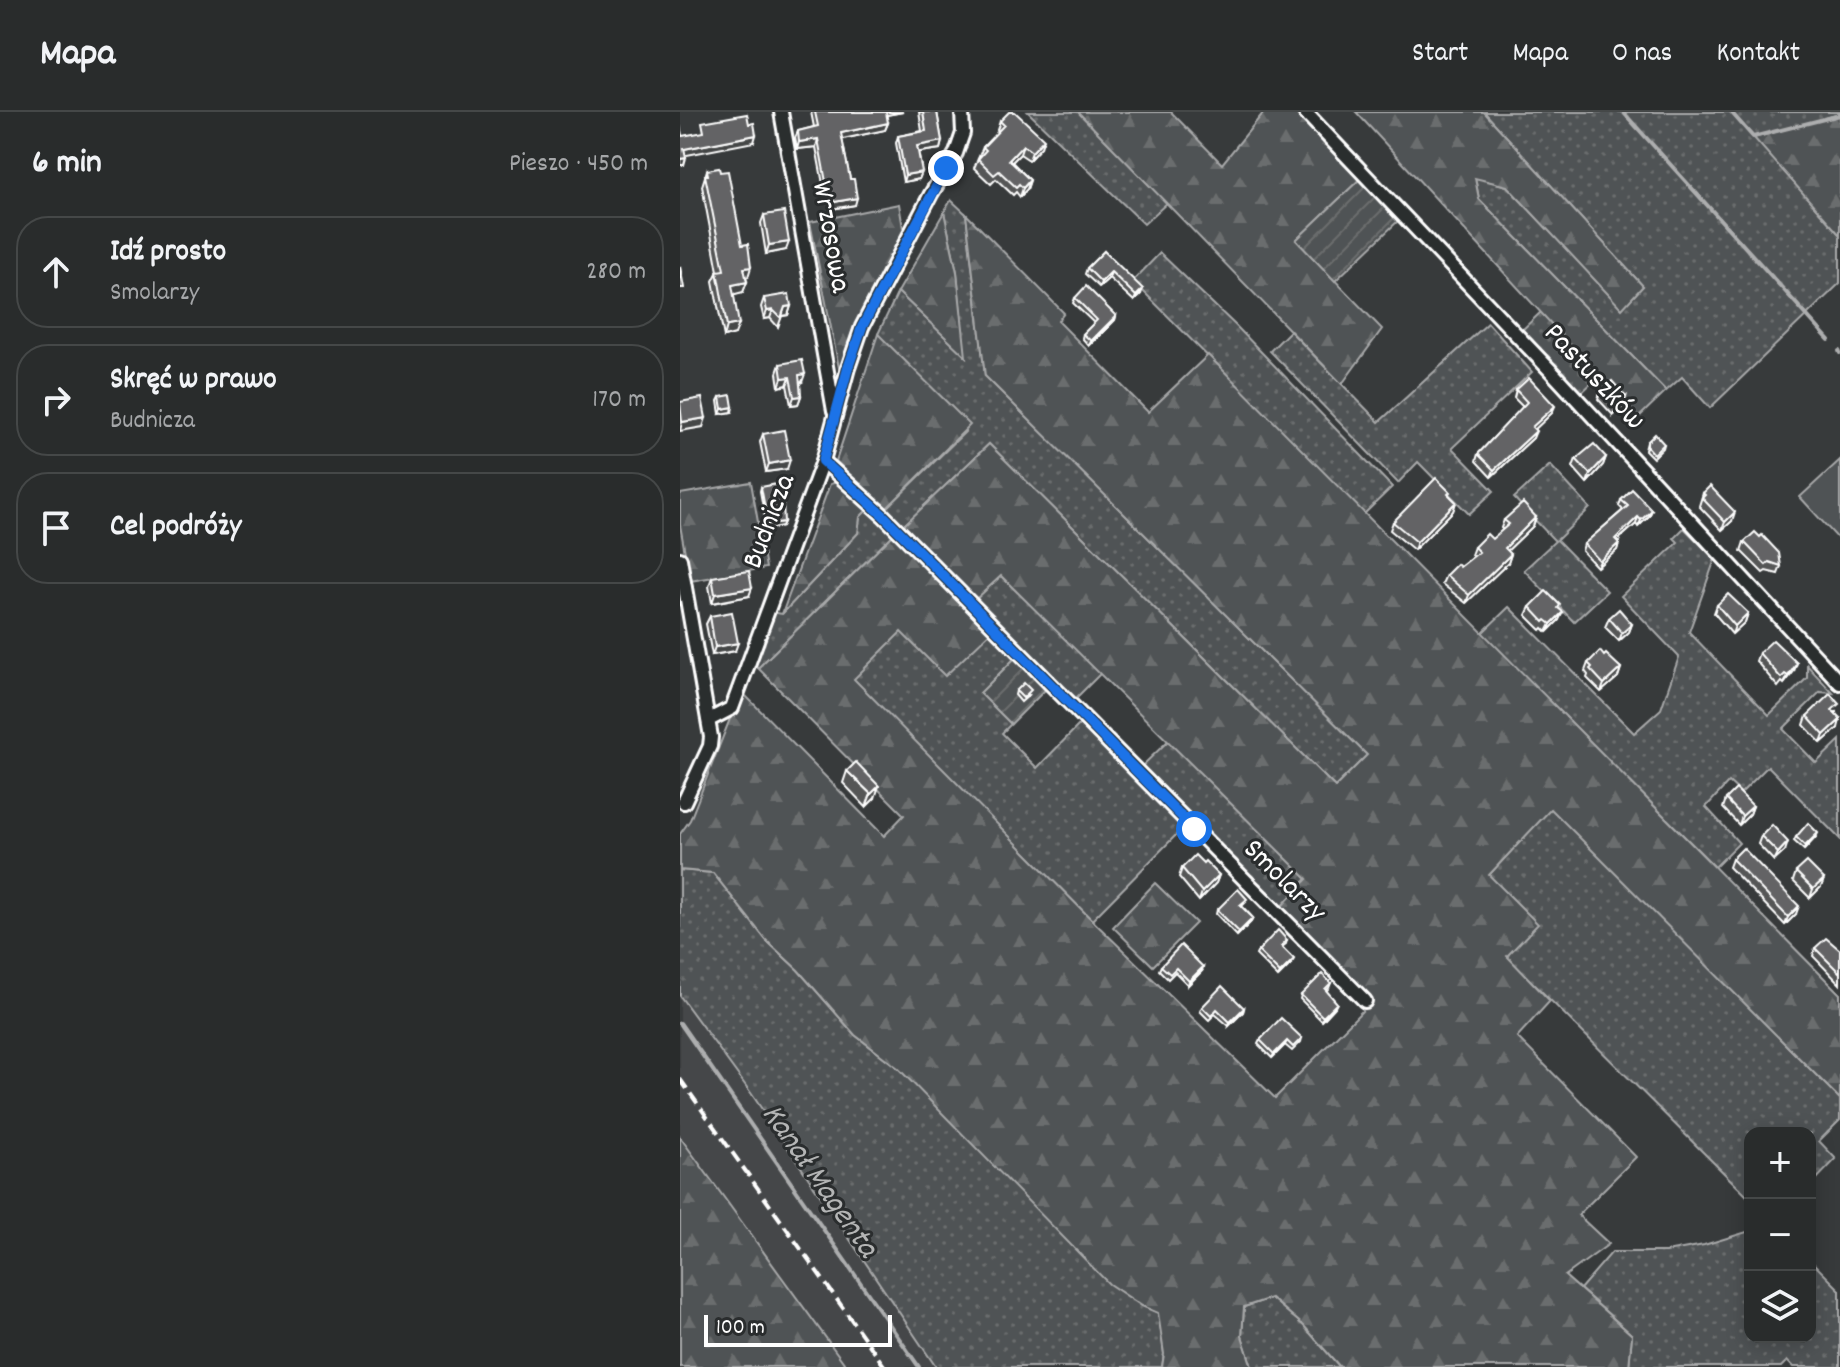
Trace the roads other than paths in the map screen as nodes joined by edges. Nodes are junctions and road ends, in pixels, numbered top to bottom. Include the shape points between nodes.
1 (781, 112) edge
2 (1305, 112) edge
3 (962, 117) edge
4 (835, 418) junction
5 (823, 461) junction
6 (680, 559) edge
7 (1840, 683) edge
8 (709, 720) junction
9 (684, 802) dead end
10 (1365, 1001) dead end

1 - 4 street, Wrzosowa
2 - 7 street, Pastuszków
3 - 4 street, Budnicza via 956,153 862,327
4 - 5 street, Budnicza
5 - 8 street, Budnicza via 732,708
5 - 10 street, Smolarzy via 883,515
6 - 8 street
8 - 9 street via 710,746

